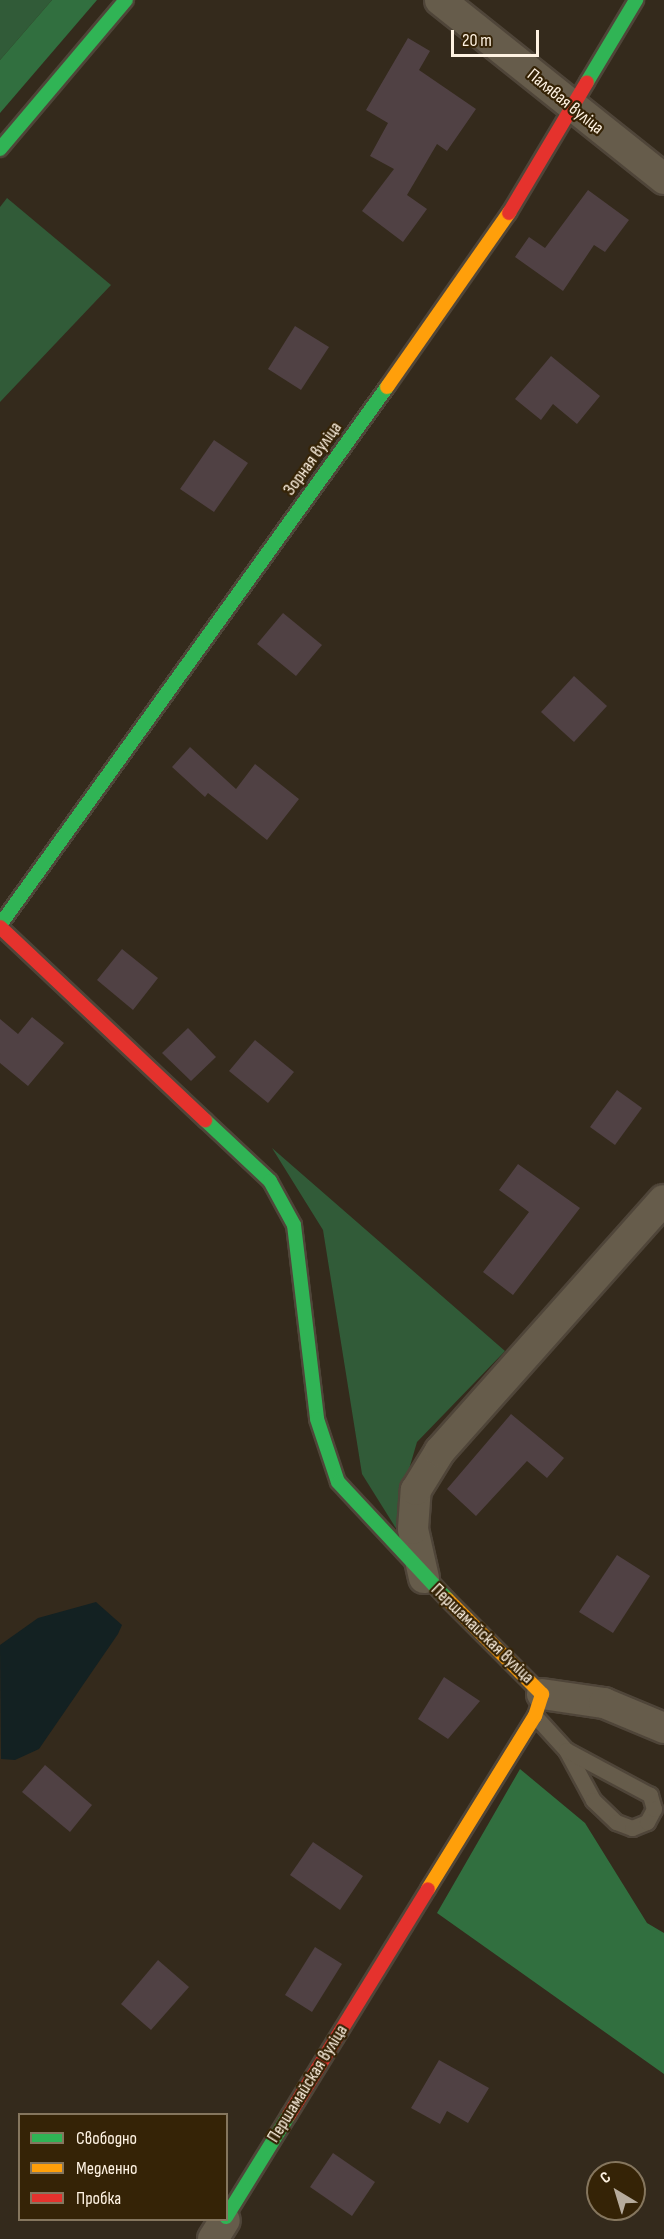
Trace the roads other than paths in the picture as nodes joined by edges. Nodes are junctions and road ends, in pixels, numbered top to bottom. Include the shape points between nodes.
1 (126, 0) edge
2 (440, 0) edge
3 (636, 0) edge
4 (574, 110) junction
5 (0, 149) edge
6 (664, 178) edge
7 (0, 926) edge
8 (664, 1200) edge
9 (424, 1578) junction
10 (538, 1705) junction
11 (664, 1728) edge
12 (566, 1750) junction
13 (228, 2215) edge
14 (224, 2221) edge
15 (213, 2239) edge

1 - 5 street
2 - 4 street, Палявая вуліца
3 - 4 street, Зорная вуліца
4 - 6 street, Палявая вуліца
4 - 7 street, Зорная вуліца via 491,243
7 - 9 street via 270,1181 294,1225 317,1419 338,1482
8 - 9 street, Першамайская вуліца via 440,1451 416,1490 413,1529
9 - 10 street, Першамайская вуліца via 504,1651
10 - 11 street via 604,1703
10 - 12 lane
10 - 13 street, Першамайская вуліца
12 - 12 lane via 593,1800 616,1822 632,1828 647,1822 654,1809 650,1795
14 - 15 street, Першамайская вуліца

